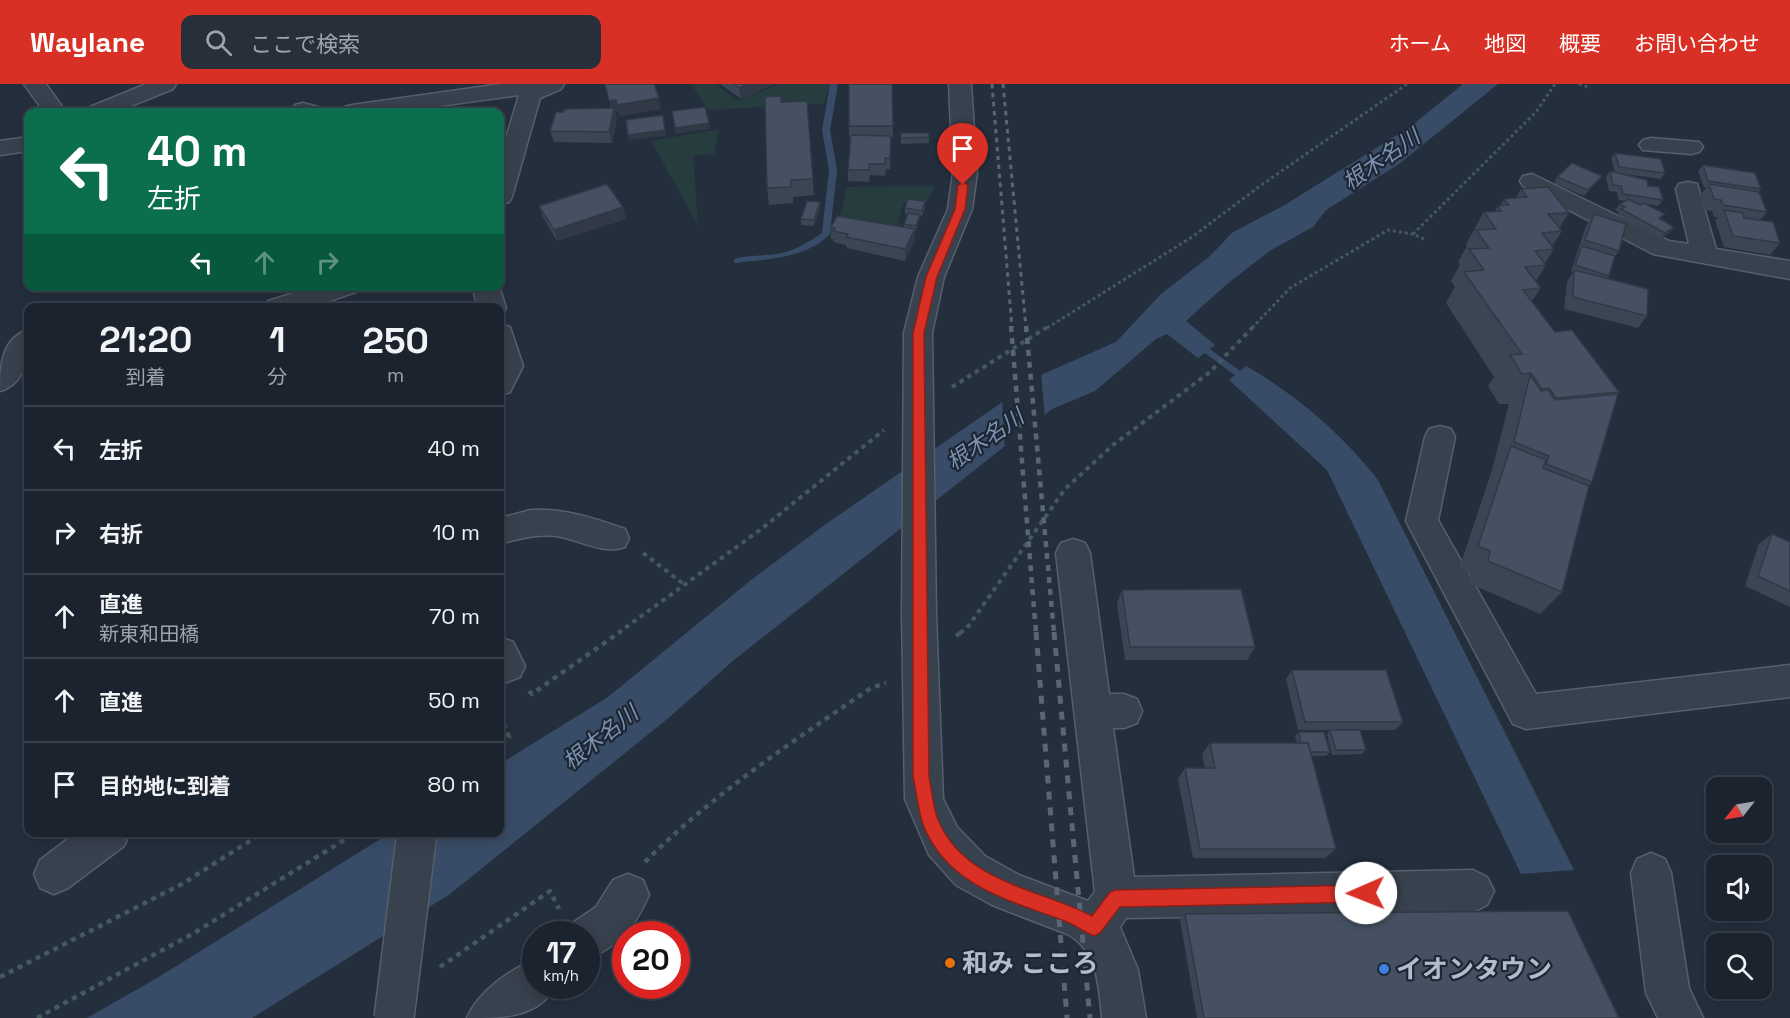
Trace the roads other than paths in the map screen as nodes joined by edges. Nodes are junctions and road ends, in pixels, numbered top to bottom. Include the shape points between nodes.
1 (35, 84) edge
2 (165, 84) edge
3 (960, 84) edge
4 (545, 87) edge
5 (444, 92) edge
6 (52, 108) edge
7 (108, 108) edge
8 (370, 108) edge
9 (24, 145) edge
10 (1651, 145) dead end
11 (1690, 147) dead end
12 (0, 148) edge
13 (1532, 181) dead end
14 (504, 183) edge
15 (1688, 189) dead end
16 (1705, 256) junction
17 (1790, 270) edge
18 (331, 291) edge
19 (294, 303) edge
20 (0, 334) edge
21 (24, 335) edge
22 (24, 346) edge
23 (504, 348) edge
24 (504, 377) edge
25 (0, 381) edge
26 (1440, 438) dead end
27 (504, 529) edge
28 (613, 538) road end
29 (1073, 553) dead end
30 (1790, 681) edge
31 (103, 837) edge
32 (416, 837) edge
33 (1651, 873) dead end
34 (54, 874) dead end
35 (1473, 891) dead end
36 (628, 895) road end
37 (1105, 913) junction
38 (600, 929) edge
39 (522, 991) edge
40 (394, 1018) edge
41 (489, 1018) edge
42 (1124, 1018) edge
43 (1681, 1018) edge

1 - 6 street
2 - 7 street
3 - 37 street via 965,173 958,215 937,261 918,333 924,799 931,824 944,845 997,889 1072,915
4 - 5 street
4 - 14 street via 530,94
5 - 8 street
9 - 12 street
10 - 11 street
13 - 16 street via 1662,249
15 - 16 street
16 - 17 street
18 - 19 street
20 - 21 street
22 - 25 street
23 - 24 street via 509,366
26 - 30 street via 1422,521 1526,712
27 - 28 street via 540,520
29 - 37 street via 1109,711
31 - 34 street
32 - 40 street, bridge
33 - 43 street via 1668,993
35 - 37 street
36 - 38 street via 611,922
37 - 42 street
39 - 41 street

